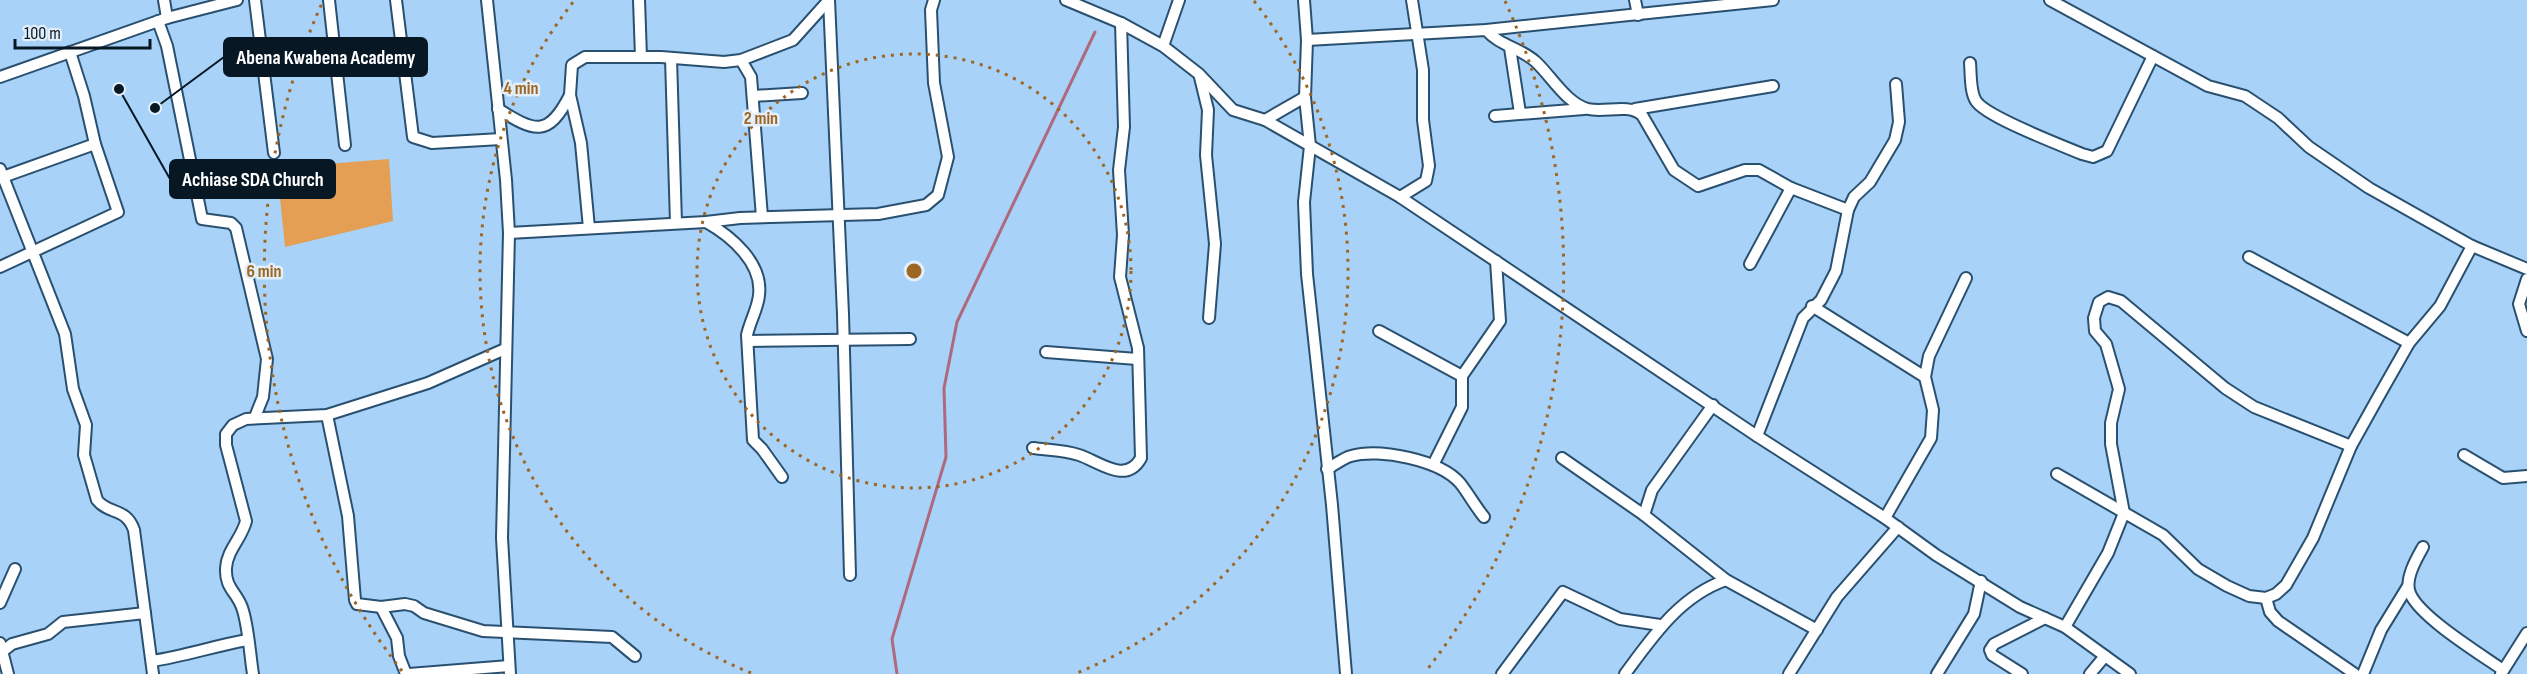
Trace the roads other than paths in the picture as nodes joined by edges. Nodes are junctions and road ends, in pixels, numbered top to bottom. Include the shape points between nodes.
1 (164, 0) edge
2 (237, 0) edge
3 (255, 0) edge
4 (329, 0) edge
5 (396, 0) edge
6 (639, 0) edge
7 (829, 0) edge
8 (934, 0) edge
9 (1066, 0) edge
10 (1179, 0) edge
11 (1304, 0) edge
12 (1412, 0) edge
13 (1635, 0) edge
14 (1773, 0) edge
15 (2050, 0) edge
16 (485, 3) edge
17 (1638, 15) junction
18 (162, 19) junction
19 (1122, 23) junction
20 (1486, 30) junction
21 (1416, 35) junction
22 (1307, 40) junction
23 (1163, 46) junction
24 (1510, 48) junction
25 (70, 52) junction
26 (641, 57) junction
27 (2153, 57) junction
28 (671, 58) junction
29 (741, 60) junction
30 (1970, 63) dead end
31 (1199, 74) junction
32 (0, 77) edge
33 (1896, 84) dead end
34 (1773, 86) dead end
35 (802, 93) dead end
36 (570, 95) junction
37 (753, 96) junction
38 (1305, 97) junction
39 (498, 109) junction
40 (1588, 109) junction
41 (1635, 109) junction
42 (1520, 113) junction
43 (1495, 116) dead end
44 (1265, 120) junction
45 (501, 139) junction
46 (95, 144) junction
47 (345, 145) dead end
48 (1310, 146) junction
49 (274, 153) dead end
50 (1, 175) edge
51 (1791, 188) junction
52 (1400, 197) junction
53 (1848, 210) junction
54 (838, 216) junction
55 (762, 217) junction
56 (706, 222) junction
57 (676, 223) junction
58 (589, 228) junction
59 (509, 233) junction
60 (2472, 246) junction
61 (33, 252) junction
62 (2249, 257) dead end
63 (1496, 261) junction
64 (1750, 264) dead end
65 (0, 267) edge
66 (2527, 269) edge
67 (1966, 278) dead end
68 (2527, 279) edge
69 (1812, 306) junction
70 (1209, 318) dead end
71 (1379, 331) dead end
72 (2527, 331) edge
73 (843, 339) junction
74 (910, 339) dead end
75 (748, 341) junction
76 (2409, 344) junction
77 (505, 349) junction
78 (1046, 352) dead end
79 (1137, 359) junction
80 (1462, 376) junction
81 (1925, 378) junction
82 (1713, 405) junction
83 (327, 415) junction
84 (255, 417) junction
85 (1757, 436) junction
86 (2351, 446) junction
87 (1033, 448) dead end
88 (2464, 455) dead end
89 (1562, 458) dead end
90 (1433, 465) junction
91 (1327, 469) junction
92 (2057, 474) dead end
93 (2527, 476) edge
94 (782, 477) dead end
95 (2124, 513) junction
96 (1644, 515) junction
97 (1484, 517) dead end
98 (1885, 518) junction
99 (1898, 527) junction
100 (2423, 547) dead end
101 (15, 569) dead end
102 (850, 575) dead end
103 (1726, 580) junction
104 (1981, 581) junction
105 (2408, 586) junction
106 (2266, 598) junction
107 (0, 603) edge
108 (381, 607) junction
109 (145, 612) junction
110 (2045, 618) junction
111 (1660, 625) junction
112 (2065, 627) junction
113 (1817, 630) junction
114 (507, 633) junction
115 (2527, 633) edge
116 (247, 640) junction
117 (2, 647) edge
118 (635, 656) dead end
119 (2105, 656) junction
120 (152, 661) junction
121 (510, 670) edge
122 (2502, 672) edge
123 (8, 674) edge
124 (153, 674) edge
125 (253, 674) edge
126 (408, 674) edge
127 (1346, 674) edge
128 (1502, 674) edge
129 (1625, 674) edge
130 (1789, 674) edge
131 (1937, 674) edge
132 (2022, 674) edge
133 (2090, 674) edge
134 (2130, 674) edge
135 (2355, 674) edge
136 (2363, 674) edge

1 - 18 street
2 - 18 street
3 - 49 street
4 - 47 street
5 - 45 street via 413,137 432,143
6 - 26 street
7 - 29 street via 793,40
7 - 54 street
8 - 54 street via 934,83 948,157 938,195 926,205 904,211
9 - 19 street
10 - 23 street
11 - 22 street
12 - 21 street
13 - 17 street
14 - 17 street
15 - 27 street
16 - 39 street
17 - 20 street
18 - 25 street
18 - 84 street via 202,219 231,223 236,228 267,359 263,397
19 - 23 street
19 - 79 street via 1120,277
20 - 21 street
20 - 24 street
21 - 22 street
21 - 52 street via 1424,70 1423,120 1429,166 1426,181
22 - 38 street
23 - 31 street
24 - 40 street via 1534,60 1577,105
24 - 42 street
25 - 32 street
25 - 46 street
26 - 28 street
26 - 36 street via 578,60 570,74
27 - 30 street via 2107,151 2093,157 1982,107 1975,100
27 - 60 street via 2208,86 2246,96 2278,118 2309,147 2369,188
28 - 29 street
28 - 57 street
29 - 37 street via 752,77
31 - 44 street via 1233,110
31 - 70 street via 1208,110 1206,155 1215,244
33 - 53 street via 1899,122 1895,140
34 - 41 street
35 - 37 street
36 - 39 street via 558,118 546,125 532,127
36 - 58 street via 581,143
37 - 55 street
38 - 44 street
38 - 48 street
39 - 45 street
40 - 41 street
40 - 42 street
41 - 51 street via 1674,170 1698,186 1744,170 1759,170
42 - 43 street
44 - 48 street
45 - 59 street
46 - 50 street
46 - 61 street via 118,212
48 - 52 street
48 - 91 street via 1304,202 1307,274
50 - 61 street
51 - 53 street
51 - 64 street
52 - 63 street
53 - 69 street via 1836,271 1821,300
54 - 55 street
54 - 73 street
55 - 56 street
56 - 57 street
56 - 75 street via 739,248 757,277 759,298 750,321
57 - 58 street
58 - 59 street
59 - 77 street
60 - 66 street
60 - 76 street via 2440,306
61 - 65 street
61 - 109 street via 65,334 73,389 86,425 86,462 97,500 101,506 122,513 134,530
62 - 76 street
63 - 80 street via 1500,321
63 - 82 street
67 - 81 street via 1939,330
68 - 72 street via 2519,304
69 - 81 street
69 - 85 street via 1803,318
71 - 80 street
73 - 74 street
73 - 75 street
73 - 102 street
75 - 94 street via 753,440
76 - 86 street
77 - 83 street via 428,383
77 - 114 street via 502,538
78 - 79 street
79 - 87 street via 1141,458 1136,466 1112,470 1077,454
80 - 90 street via 1460,414
81 - 98 street via 1934,410 1931,438
82 - 85 street
82 - 96 street via 1652,490
83 - 84 street
83 - 108 street via 348,516 355,600 363,606
84 - 116 street via 233,425 226,434 246,521 226,569 231,591 242,606
85 - 98 street
86 - 95 street via 2254,407 2225,388 2121,301 2108,297 2099,302 2094,318 2119,389 2111,423 2111,444
86 - 106 street via 2313,538 2286,585
88 - 93 street via 2503,478
89 - 96 street
90 - 91 street via 1374,453 1351,456
90 - 97 street via 1460,483
91 - 127 street
92 - 95 street
95 - 106 street via 2163,535 2198,569 2249,596
95 - 112 street via 2108,553
96 - 103 street
98 - 99 street
99 - 104 street
99 - 113 street via 1837,597
100 - 105 street
101 - 107 street
103 - 111 street via 1706,587
103 - 113 street
104 - 110 street
104 - 131 street via 1974,614
105 - 122 street via 2413,600 2426,613
105 - 136 street via 2381,630
106 - 135 street via 2278,621
108 - 114 street via 405,604 464,626
108 - 126 street
109 - 117 street via 70,620 48,634
109 - 120 street
110 - 112 street
110 - 132 street via 1994,644 1990,650
111 - 128 street via 1620,619 1563,592
111 - 129 street
112 - 119 street
113 - 130 street
114 - 118 street via 612,637
114 - 121 street
115 - 122 street
116 - 120 street
116 - 125 street
117 - 123 street
119 - 133 street
119 - 134 street
120 - 124 street
121 - 126 street

